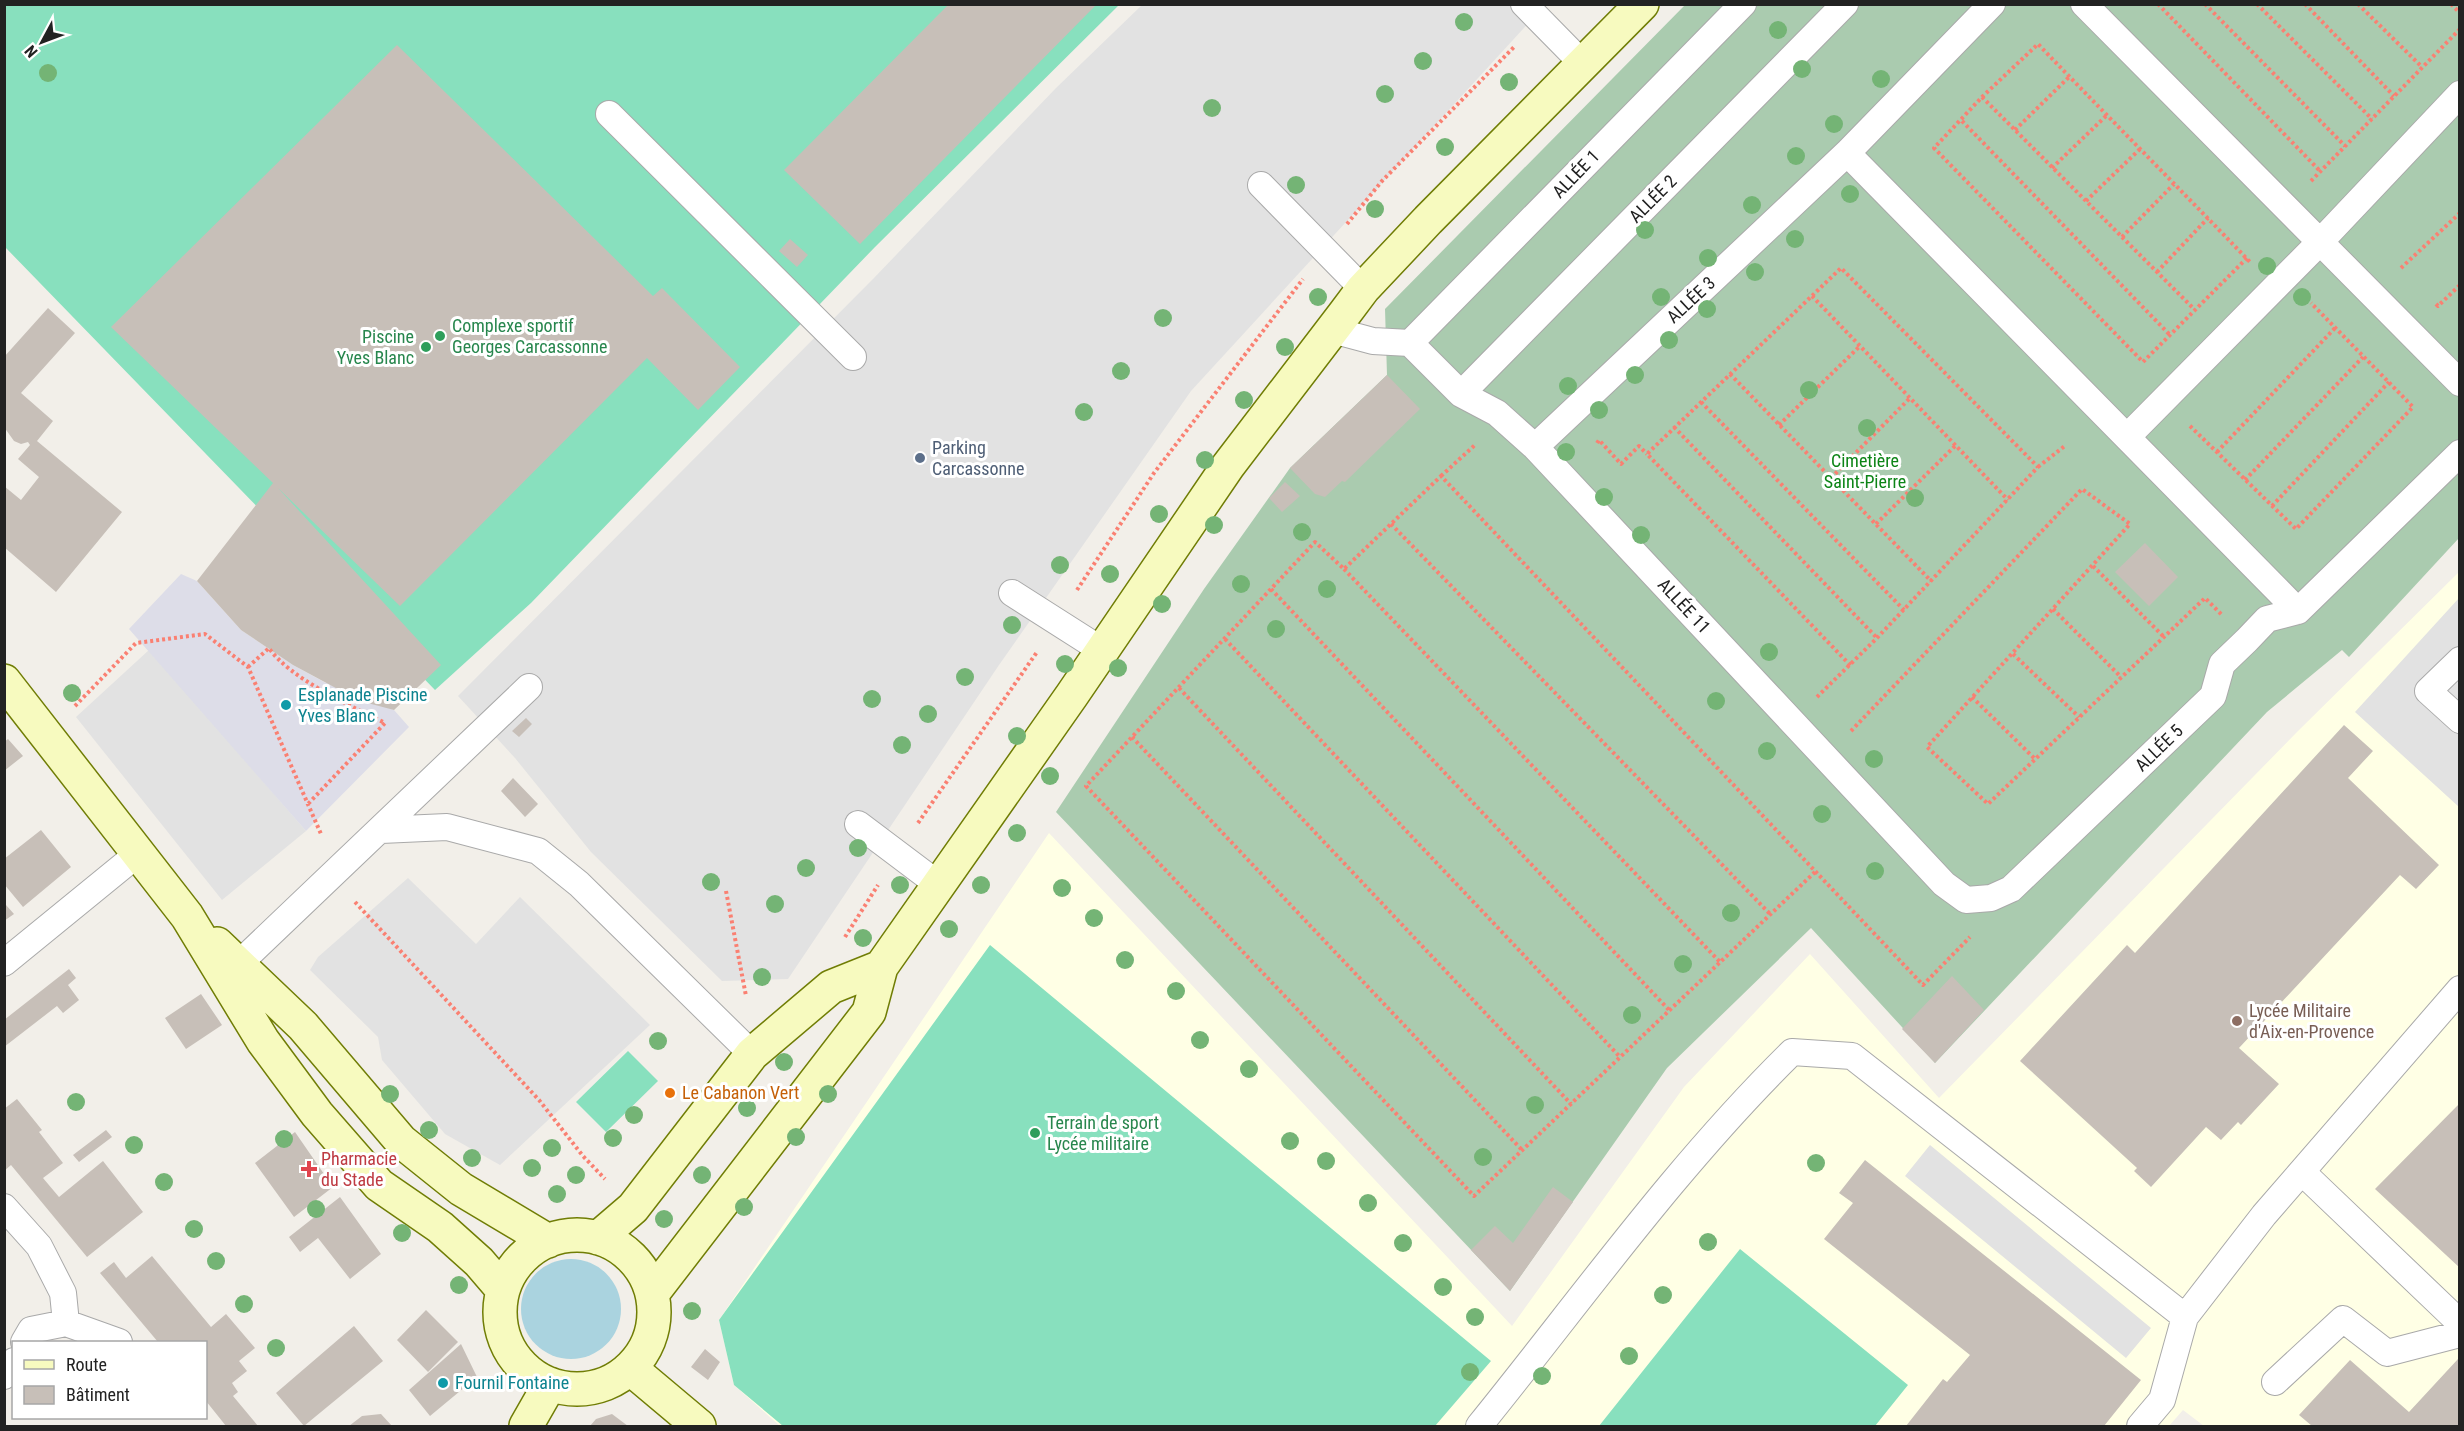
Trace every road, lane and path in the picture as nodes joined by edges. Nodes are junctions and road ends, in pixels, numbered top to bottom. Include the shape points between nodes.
1 (1524, 4) edge
2 (1642, 4) edge
3 (1743, 4) edge
4 (1845, 4) edge
5 (1992, 4) edge
6 (2084, 4) edge
7 (2158, 4) edge
8 (2205, 4) edge
9 (2257, 4) edge
10 (2305, 4) edge
11 (2358, 4) edge
12 (2451, 4) edge
13 (2460, 13) edge
14 (2460, 29) edge
15 (1583, 64) junction
16 (2422, 68) junction
17 (2069, 77) junction
18 (2460, 94) edge
19 (2394, 96) junction
20 (1982, 97) junction
21 (609, 114) dead end
22 (2107, 115) junction
23 (2372, 119) junction
24 (1962, 121) junction
25 (2015, 130) junction
26 (2345, 146) junction
27 (2140, 149) junction
28 (1847, 153) junction
29 (2052, 168) junction
30 (2320, 171) junction
31 (2174, 184) junction
32 (1261, 185) dead end
33 (2086, 201) junction
34 (2285, 207) junction
35 (2460, 213) edge
36 (2208, 218) junction
37 (2122, 237) junction
38 (2319, 242) junction
39 (2247, 258) junction
40 (2394, 261) dead end
41 (2401, 268) junction
42 (2157, 272) junction
43 (2409, 276) dead end
44 (2280, 282) junction
45 (2459, 286) edge
46 (1364, 289) junction
47 (1812, 296) junction
48 (2431, 298) dead end
49 (2194, 309) junction
50 (2336, 328) junction
51 (1332, 330) junction
52 (2169, 334) junction
53 (1410, 344) junction
54 (1860, 346) junction
55 (853, 357) dead end
56 (2364, 357) junction
57 (1730, 374) junction
58 (2389, 382) junction
59 (2460, 383) edge
60 (1461, 394) junction
61 (1910, 398) junction
62 (2163, 401) junction
63 (1701, 402) junction
64 (1503, 418) junction
65 (1779, 425) junction
66 (1674, 428) junction
67 (2127, 437) junction
68 (2066, 445) dead end
69 (1956, 446) junction
70 (1535, 447) junction
71 (2217, 452) junction
72 (2460, 453) edge
73 (1647, 454) junction
74 (2038, 468) junction
75 (1441, 476) junction
76 (1564, 477) junction
77 (1831, 477) junction
78 (2246, 480) junction
79 (2008, 500) junction
80 (2272, 506) junction
81 (1391, 524) junction
82 (1876, 524) junction
83 (2093, 566) junction
84 (1344, 569) junction
85 (1931, 582) junction
86 (1271, 589) junction
87 (1012, 593) dead end
88 (2053, 609) junction
89 (1904, 610) junction
90 (2298, 611) junction
91 (2164, 637) junction
92 (1877, 638) junction
93 (1225, 639) junction
94 (2247, 640) junction
95 (1103, 651) junction
96 (2013, 654) junction
97 (2460, 660) edge
98 (248, 666) junction
99 (1851, 666) junction
100 (2121, 677) junction
101 (4, 681) edge
102 (529, 687) dead end
103 (1179, 688) junction
104 (1972, 697) junction
105 (72, 708) dead end
106 (2079, 717) junction
107 (2460, 720) edge
108 (1792, 721) junction
109 (1132, 737) junction
110 (1827, 758) junction
111 (2035, 759) junction
112 (308, 804) junction
113 (858, 824) dead end
114 (381, 830) junction
115 (140, 852) junction
116 (335, 872) junction
117 (1815, 872) junction
118 (939, 885) junction
119 (726, 891) dead end
120 (1985, 899) junction
121 (1770, 914) junction
122 (1720, 962) junction
123 (4, 963) edge
124 (881, 967) junction
125 (231, 971) junction
126 (2460, 989) edge
127 (748, 1007) dead end
128 (1670, 1010) junction
129 (752, 1054) junction
130 (1620, 1057) junction
131 (1571, 1104) junction
132 (1522, 1150) junction
133 (2302, 1172) junction
134 (4, 1207) edge
135 (633, 1208) junction
136 (597, 1238) junction
137 (548, 1240) junction
138 (503, 1290) junction
139 (652, 1294) junction
140 (2185, 1317) junction
141 (66, 1323) junction
142 (2460, 1323) edge
143 (2460, 1334) edge
144 (25, 1341) edge
145 (116, 1341) edge
146 (630, 1368) junction
147 (2275, 1382) dead end
148 (550, 1384) junction
149 (526, 1426) edge
150 (699, 1426) edge
151 (1479, 1426) edge
152 (2140, 1426) edge

1 - 15 lane
2 - 15 main road
3 - 53 lane, ALLÉE 1
4 - 60 lane, ALLÉE 2
5 - 28 lane, ALLÉE 3
6 - 34 lane
7 - 30 path
8 - 26 path
9 - 23 path
10 - 19 path
11 - 16 path
12 - 13 path
14 - 16 path
15 - 46 main road
16 - 19 path
17 - 20 path via 2038,44
17 - 22 path
17 - 25 path
18 - 38 lane
19 - 23 path
20 - 24 path
20 - 25 path
21 - 55 lane
22 - 27 path
22 - 29 path
23 - 26 path
24 - 52 path
24 - 52 path via 1934,148 1942,157 2143,362
25 - 29 path
26 - 30 path
27 - 31 path
27 - 33 path
28 - 67 lane
28 - 70 lane, ALLÉE 3
29 - 33 path
30 - 34 path
31 - 36 path
31 - 37 path
32 - 46 lane
33 - 37 path
34 - 38 lane
35 - 41 path
36 - 39 path
36 - 42 path
37 - 42 path
38 - 44 lane
38 - 59 lane
39 - 44 path
39 - 49 path
40 - 41 path
41 - 43 path
42 - 49 path
44 - 50 path
44 - 62 lane
45 - 48 path via 2438,306
46 - 51 main road
47 - 54 path
47 - 57 path
47 - 74 path via 1841,268
49 - 52 path
50 - 56 path
50 - 71 path
51 - 53 lane
51 - 95 main road via 1228,466
53 - 60 lane, ALLÉE 11
54 - 61 path
54 - 65 path
56 - 58 path
56 - 78 path
57 - 63 path
57 - 65 path
58 - 80 path
58 - 80 path via 2413,407 2296,530
60 - 64 lane, ALLÉE 11
61 - 69 path
61 - 77 path
62 - 67 lane
62 - 71 path
63 - 66 path
63 - 89 path
64 - 70 lane, ALLÉE 11
64 - 75 path
65 - 77 path
66 - 73 path
66 - 92 path
67 - 90 lane
68 - 74 path
69 - 79 path
69 - 82 path
70 - 76 lane, ALLÉE 11
71 - 78 path
72 - 90 lane
73 - 76 path via 1639,446 1621,464 1599,440
73 - 99 path
74 - 79 path
75 - 81 path
75 - 117 path
76 - 108 lane, ALLÉE 11
77 - 82 path
78 - 80 path
79 - 85 path
81 - 84 path
81 - 121 path
82 - 85 path
83 - 88 path
83 - 91 path
83 - 110 path via 2130,524 2082,489
84 - 86 path via 1315,542
84 - 122 path
85 - 89 path
86 - 93 path
86 - 128 path
87 - 95 lane
88 - 96 path
88 - 100 path
89 - 92 path
90 - 94 lane, ALLÉE 5 via 2267,619
91 - 94 path via 2205,597
91 - 100 path
92 - 99 path
93 - 103 path
93 - 130 path
94 - 120 lane, ALLÉE 5 via 2222,664 2213,696 2011,889
95 - 118 main road
96 - 104 path
96 - 106 path
97 - 107 lane via 2428,691
98 - 105 path via 205,634 136,643
98 - 112 path
98 - 112 path via 269,648 276,658 327,693 385,723
99 - 108 path
100 - 106 path
101 - 115 main road
102 - 114 lane
103 - 109 path
103 - 131 path
104 - 111 path
104 - 111 path via 1927,747 1988,804
106 - 111 path
108 - 110 lane, ALLÉE 11
109 - 132 path
109 - 132 path via 1086,786 1474,1196
110 - 120 lane, ALLÉE 11 via 1944,884 1966,900
112 - 116 path
113 - 118 lane
114 - 116 lane
114 - 129 lane via 447,827 538,851 579,884
115 - 123 lane
115 - 125 main road
116 - 125 lane
116 - 135 path via 341,886
117 - 120 path via 1923,985 1980,927
117 - 121 path
118 - 124 main road
119 - 127 path
121 - 122 path
122 - 128 path
124 - 129 main road via 831,987
124 - 139 main road via 869,1012
125 - 137 main road via 303,1026 401,1141 461,1189
125 - 138 main road via 263,1041 316,1114 379,1185 440,1227
126 - 133 lane
128 - 130 path
129 - 135 main road
130 - 131 path
131 - 132 path
133 - 140 lane
133 - 142 lane
134 - 141 lane via 39,1246 63,1293
135 - 136 main road
136 - 137 main road via 572,1235
136 - 139 main road via 632,1258
137 - 138 main road via 528,1252 513,1269
138 - 148 main road via 500,1313 504,1335 514,1356 530,1373
139 - 146 main road via 651,1334 643,1353
140 - 151 lane via 1852,1056 1792,1052 1675,1180
140 - 152 lane via 2162,1400
141 - 144 lane via 31,1330
141 - 145 lane
143 - 147 lane via 2387,1353 2343,1319
146 - 148 main road via 613,1381 592,1388
146 - 150 main road
148 - 149 main road

